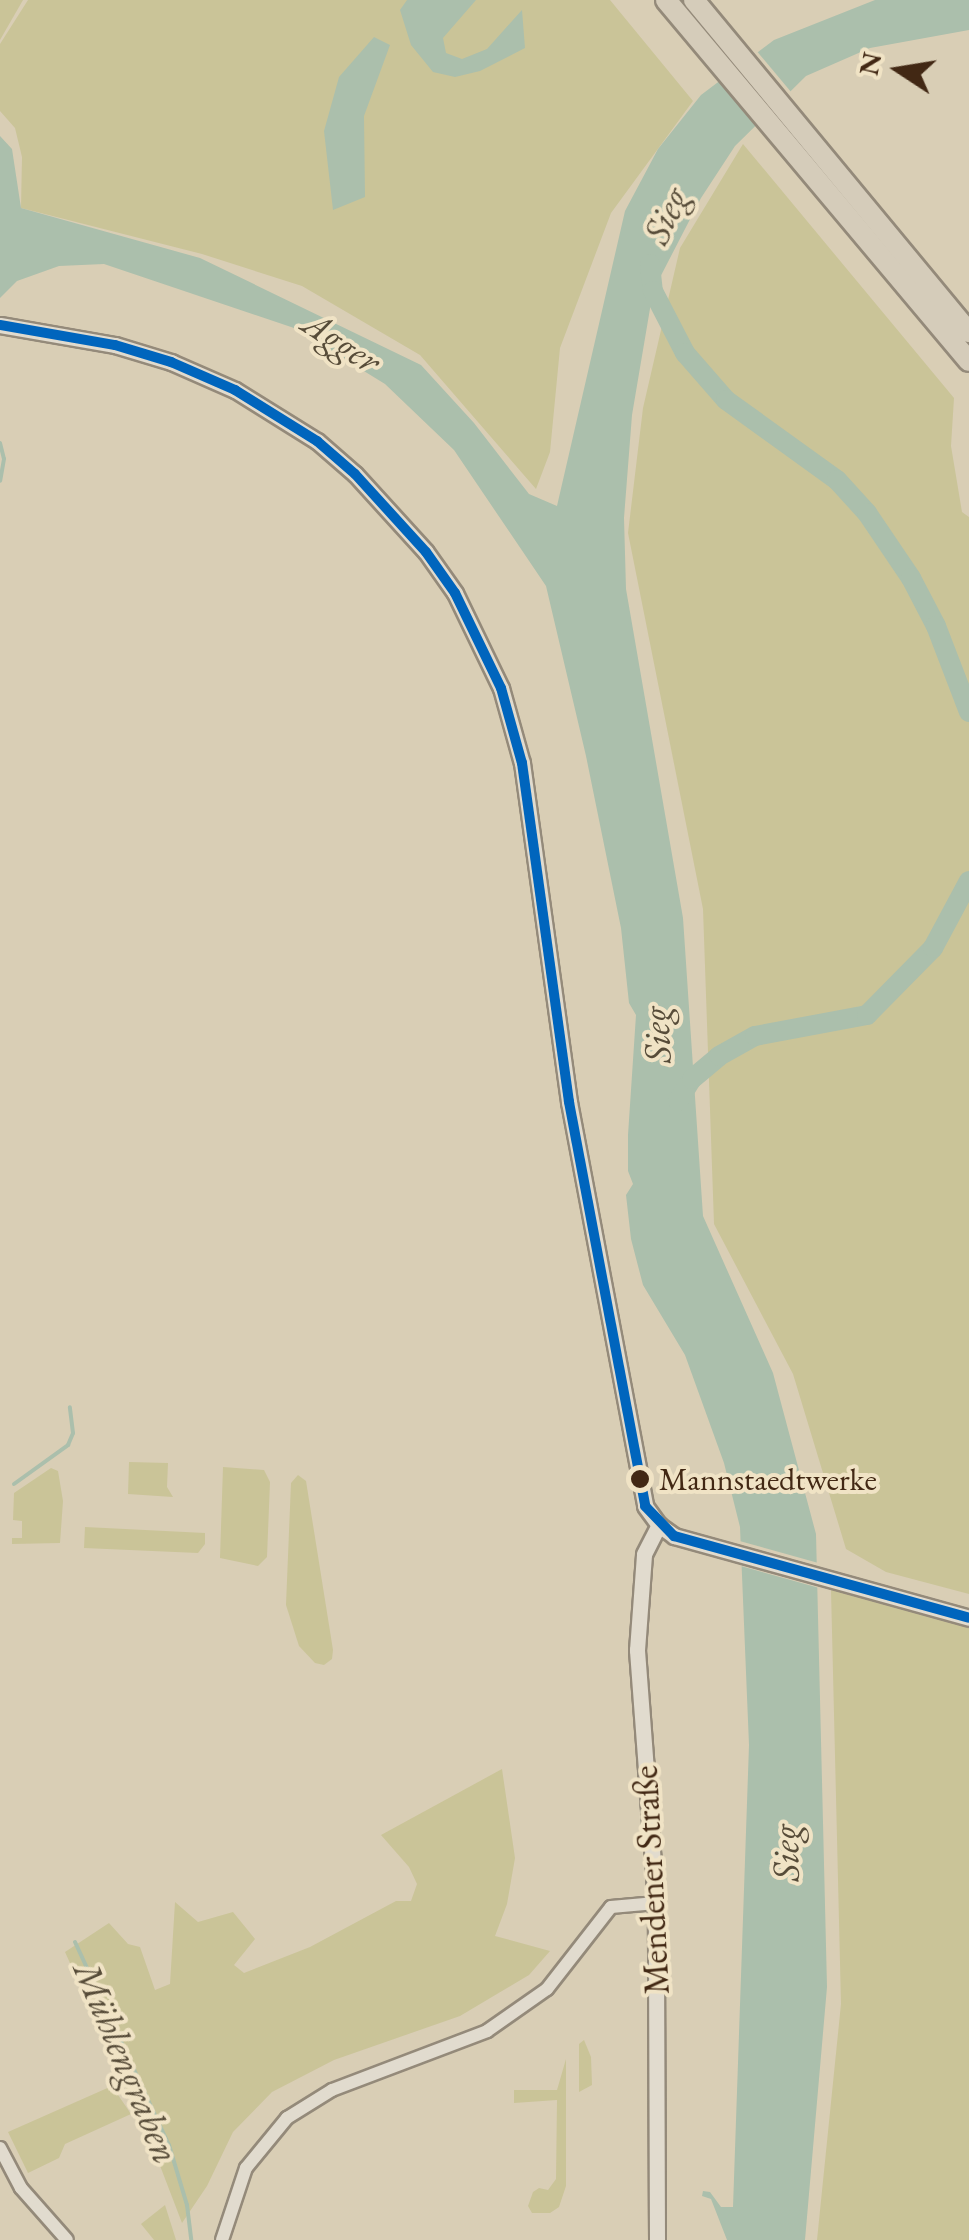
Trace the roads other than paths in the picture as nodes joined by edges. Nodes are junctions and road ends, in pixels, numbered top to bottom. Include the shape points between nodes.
1 (666, 0) edge
2 (694, 0) edge
3 (710, 36) junction
4 (0, 326) edge
5 (969, 332) edge
6 (969, 361) edge
7 (658, 1524) junction
8 (969, 1618) edge
9 (656, 1903) junction
10 (0, 2148) edge
11 (66, 2240) edge
12 (222, 2240) edge
13 (657, 2240) edge

1 - 3 highway
2 - 3 highway
3 - 5 highway
3 - 6 highway
4 - 7 street via 145,354 219,382 280,416 390,508 456,593 500,688 522,763 569,1102 638,1482
7 - 8 street via 684,1539
7 - 9 street, Mendener Straße via 644,1554 637,1650
9 - 12 street via 611,1908 546,1989 487,2031 332,2090 287,2118 246,2168
9 - 13 street, Mendener Straße
10 - 11 street via 22,2188

